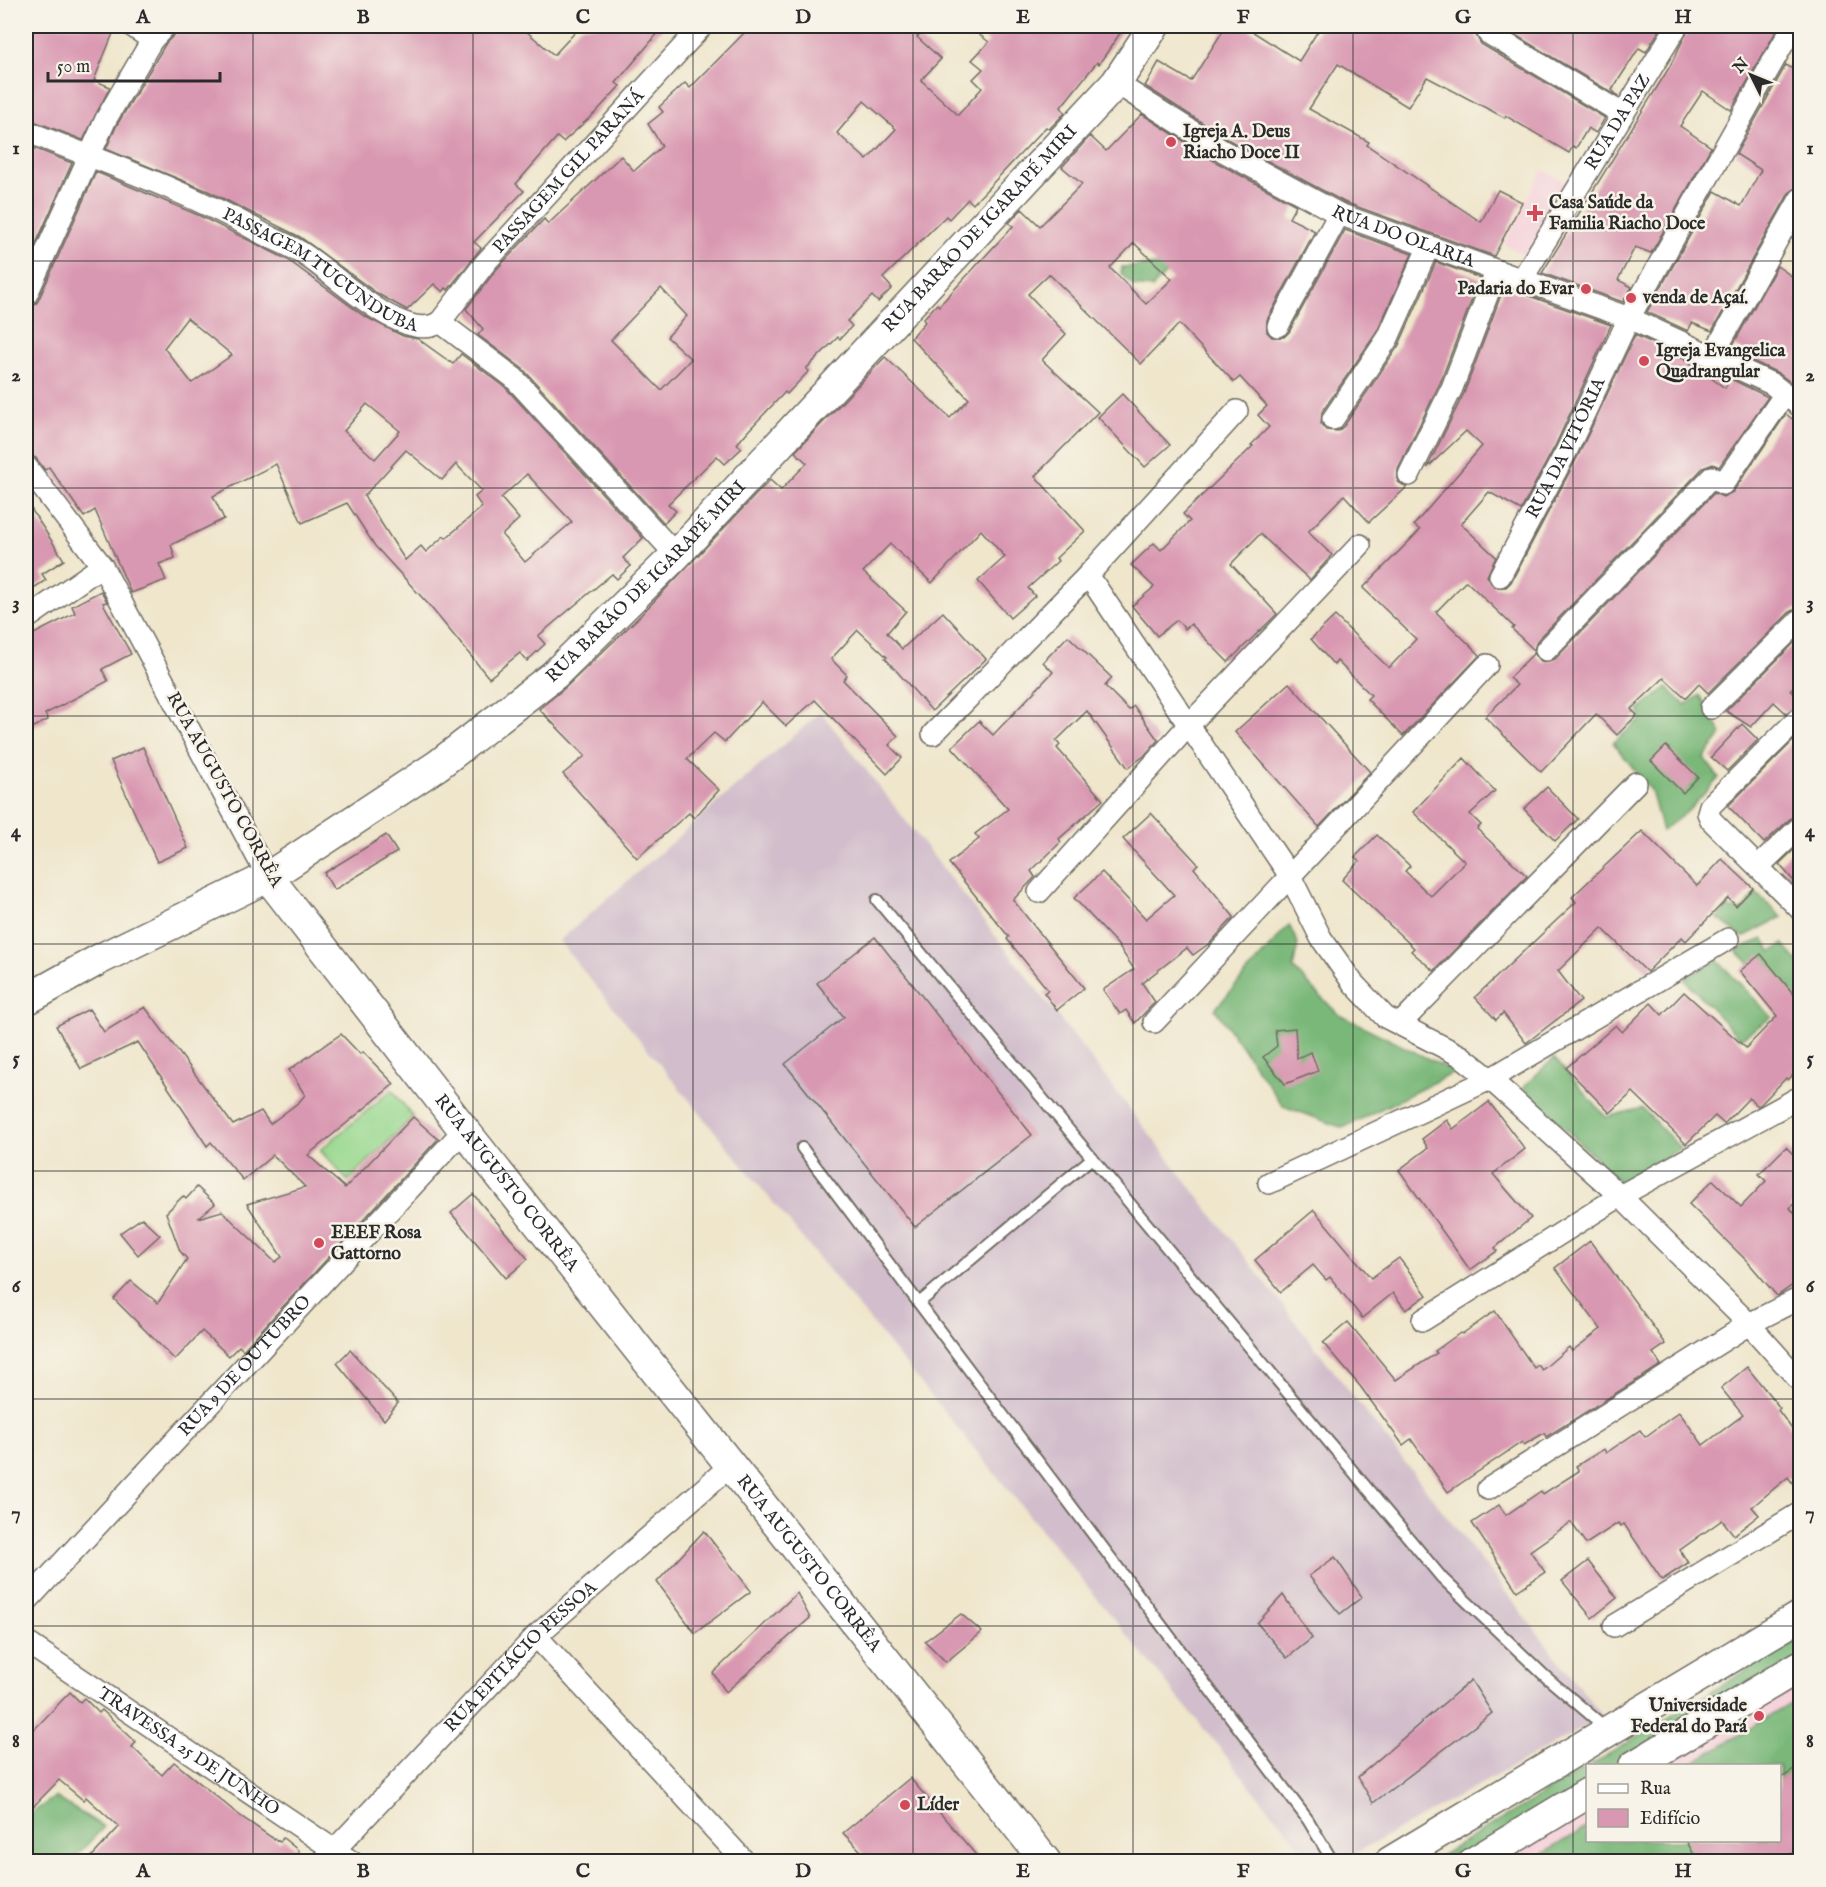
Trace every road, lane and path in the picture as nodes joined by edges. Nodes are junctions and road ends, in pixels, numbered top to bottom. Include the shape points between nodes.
1 (132, 26) edge
2 (1154, 26) edge
3 (1677, 26) edge
4 (1793, 26) edge
5 (696, 28) edge
6 (159, 33) edge
7 (1488, 33) dead end
8 (1116, 83) junction
9 (1621, 113) junction
10 (26, 131) edge
11 (91, 157) junction
12 (1800, 200) edge
13 (1340, 214) junction
14 (1428, 248) junction
15 (1496, 272) junction
16 (1522, 279) junction
17 (26, 296) edge
18 (1629, 318) junction
19 (440, 322) junction
20 (1278, 326) dead end
21 (1713, 355) junction
22 (1796, 402) edge
23 (1237, 411) dead end
24 (1333, 419) dead end
25 (26, 466) edge
26 (1410, 475) dead end
27 (1360, 545) dead end
28 (676, 555) junction
29 (102, 566) junction
30 (1088, 575) junction
31 (1500, 576) dead end
32 (26, 619) edge
33 (1800, 620) edge
34 (1546, 650) dead end
35 (1487, 665) dead end
36 (1711, 708) dead end
37 (1800, 717) edge
38 (1187, 727) junction
39 (933, 734) dead end
40 (1636, 783) dead end
41 (1800, 827) edge
42 (1760, 866) junction
43 (1290, 876) junction
44 (268, 877) junction
45 (1039, 892) dead end
46 (877, 900) dead end
47 (1800, 909) edge
48 (1728, 939) dead end
49 (26, 1000) edge
50 (1154, 1022) dead end
51 (1400, 1024) junction
52 (1490, 1079) junction
53 (1800, 1097) edge
54 (464, 1130) junction
55 (802, 1148) dead end
56 (1092, 1158) junction
57 (1269, 1183) dead end
58 (1620, 1196) junction
59 (1800, 1298) edge
60 (919, 1303) junction
61 (1423, 1320) dead end
62 (1749, 1324) junction
63 (1800, 1381) edge
64 (730, 1466) junction
65 (1488, 1489) dead end
66 (1800, 1513) edge
67 (26, 1602) edge
68 (1800, 1616) edge
69 (1614, 1626) dead end
70 (536, 1636) junction
71 (26, 1642) edge
72 (1800, 1666) edge
73 (1609, 1730) junction
74 (1637, 1764) edge
75 (1586, 1794) edge
76 (329, 1855) edge
77 (352, 1862) edge
78 (745, 1862) edge
79 (1046, 1862) edge
80 (1333, 1862) edge
81 (1390, 1862) edge
82 (1474, 1862) edge

1 - 6 street
2 - 8 main road, RUA BARÃO DE IGARAPÉ MIRI
3 - 9 street, RUA DA PAZ
4 - 18 street, RUA DA VITÓRIA
5 - 19 street, PASSAGEM GIL PARANÁ via 486,262
6 - 11 street via 106,119
7 - 9 street
8 - 13 street, RUA DO OLARIA via 1223,151
8 - 28 main road, RUA BARÃO DE IGARAPÉ MIRI
9 - 16 street, RUA DA PAZ
10 - 11 street, PASSAGEM TUCUNDUBA
11 - 17 street
11 - 19 street, PASSAGEM TUCUNDUBA via 192,197 303,254 395,321 421,328 431,328
12 - 21 street
13 - 14 street, RUA DO OLARIA
13 - 20 street
14 - 15 street, RUA DO OLARIA
14 - 24 street via 1388,338
15 - 16 street, RUA DO OLARIA
15 - 26 street via 1452,388
16 - 18 street, RUA DO OLARIA
18 - 21 street, RUA DO OLARIA
18 - 31 street, RUA DA VITÓRIA via 1567,450
19 - 28 street, PASSAGEM TUCUNDUBA via 514,378
21 - 22 street, RUA DO OLARIA via 1772,384
22 - 34 street via 1723,484 1712,477
23 - 30 street
25 - 29 street, RUA AUGUSTO CORRÊA
27 - 38 street
28 - 44 main road, RUA BARÃO DE IGARAPÉ MIRI via 617,616 517,706 438,765
29 - 32 street
29 - 44 street, RUA AUGUSTO CORRÊA
30 - 38 street
30 - 39 street
33 - 36 street
35 - 43 street
37 - 42 street via 1710,806 1708,813
38 - 43 street
38 - 45 street
40 - 51 street
41 - 42 street
42 - 47 street
43 - 50 street
43 - 51 street via 1321,938 1353,983 1385,1017
44 - 49 main road, RUA BARÃO DE IGARAPÉ MIRI via 98,960
44 - 54 main road, RUA AUGUSTO CORRÊA
46 - 56 lane
48 - 52 street
51 - 52 street via 1461,1056
52 - 57 street
52 - 58 street
53 - 58 street
54 - 64 main road, RUA AUGUSTO CORRÊA
54 - 67 street, RUA 9 DE OUTUBRO
55 - 60 lane
56 - 60 lane
56 - 73 lane via 1442,1578 1546,1677
58 - 61 street
58 - 62 street
59 - 62 street
60 - 80 lane via 1308,1820
62 - 63 street
62 - 65 street
64 - 70 street, RUA EPITÁCIO PESSOA
64 - 79 main road, RUA AUGUSTO CORRÊA
66 - 69 street
68 - 73 main road
70 - 76 street, RUA EPITÁCIO PESSOA
70 - 78 street
71 - 76 street, TRAVESSA 25 DE JUNHO
72 - 74 main road
73 - 81 main road
75 - 82 main road
76 - 77 street, TRAVESSA 25 DE JUNHO

